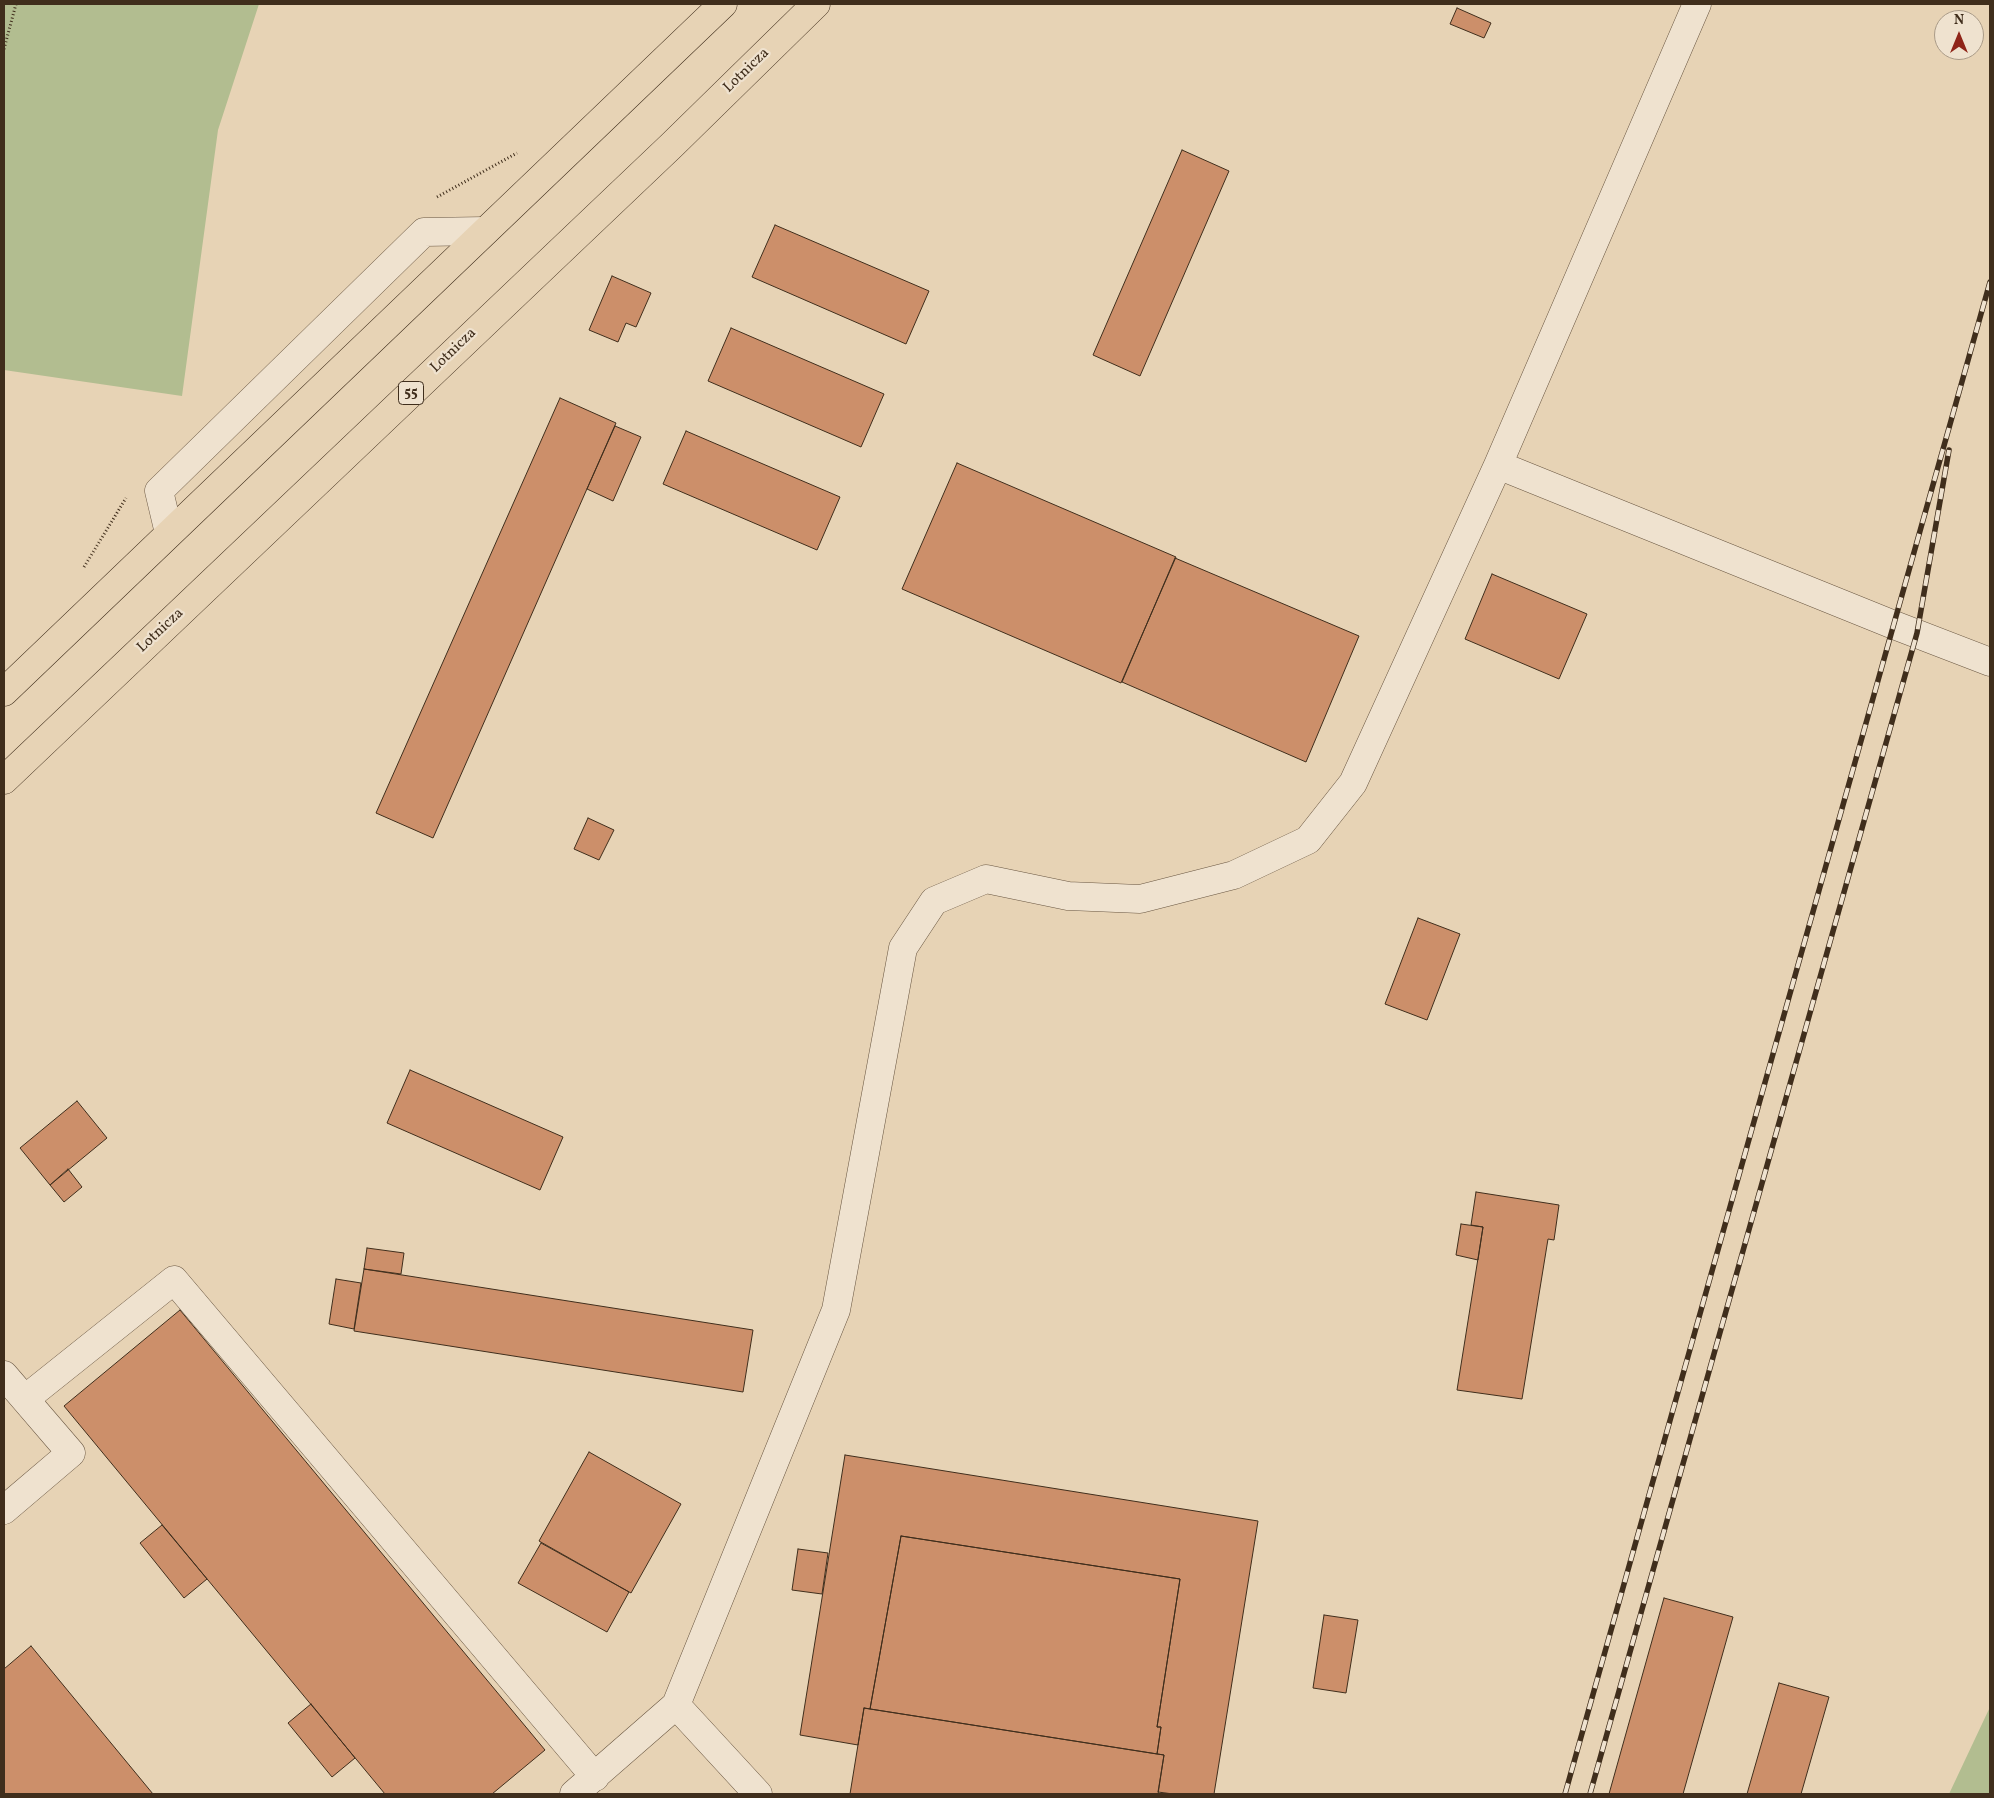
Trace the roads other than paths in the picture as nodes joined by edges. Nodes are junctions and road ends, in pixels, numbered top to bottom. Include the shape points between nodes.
1 (723, 4) edge
2 (816, 4) edge
3 (1697, 4) edge
4 (485, 231) junction
5 (1498, 465) junction
6 (169, 533) junction
7 (1990, 662) edge
8 (4, 692) edge
9 (4, 780) edge
10 (4, 1376) edge
11 (26, 1399) junction
12 (4, 1510) edge
13 (676, 1706) junction
14 (595, 1777) junction
15 (574, 1794) edge
16 (758, 1794) edge

1 - 4 main road
2 - 9 main road, Lotnicza / 55 via 665,152
3 - 5 lane
4 - 6 main road
4 - 6 lane via 424,232 159,491
5 - 7 lane
5 - 13 lane via 1354,783 1308,840 1234,875 1140,899 1068,896 986,879 934,900 903,948 836,1310
6 - 8 main road
10 - 11 lane
11 - 12 lane via 71,1453
11 - 14 lane via 174,1280
13 - 14 lane
13 - 16 lane
14 - 15 lane

